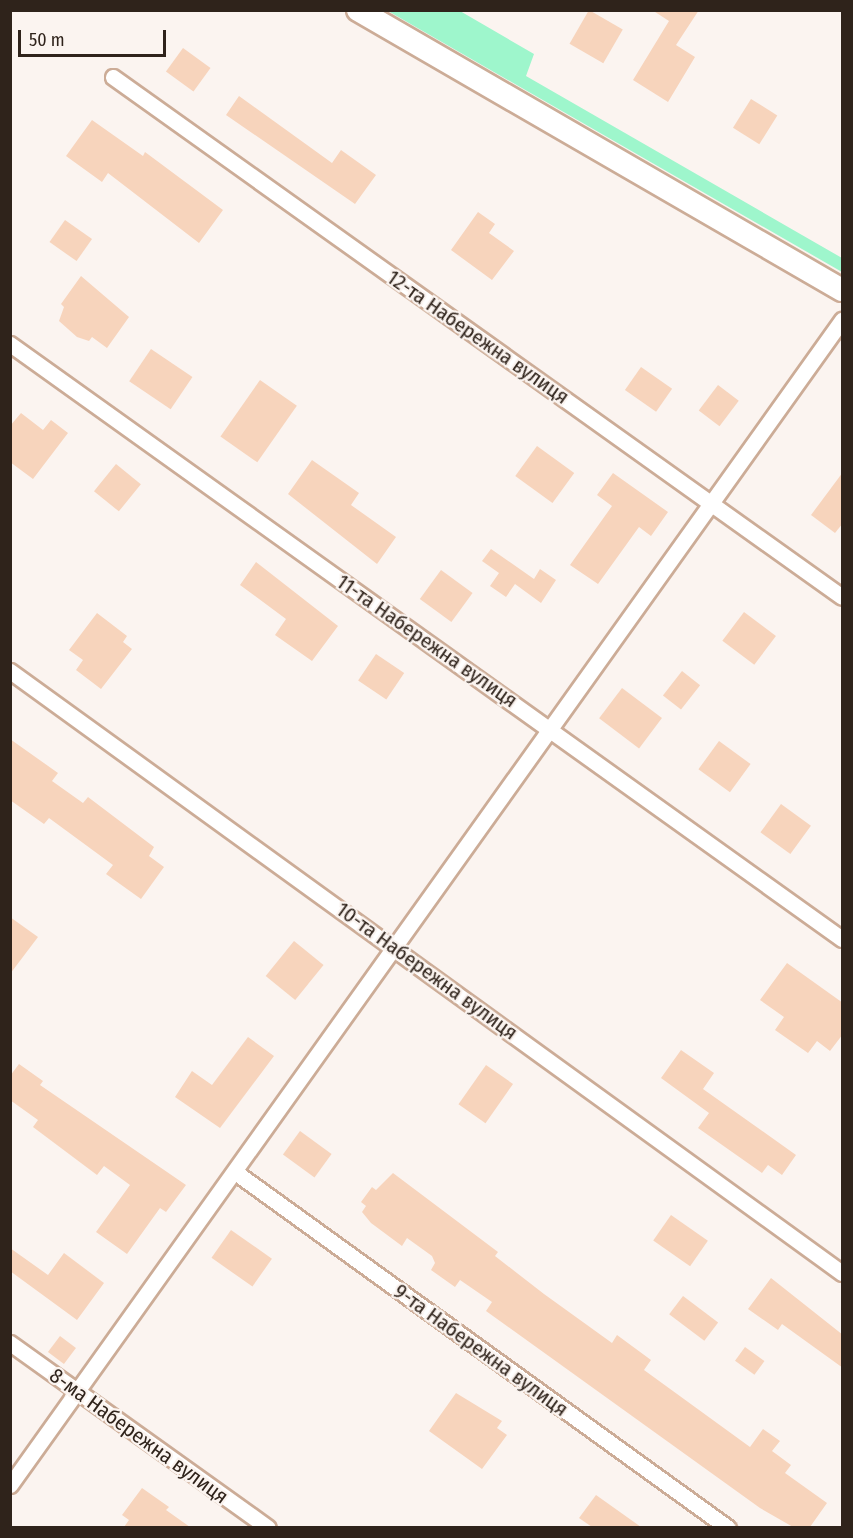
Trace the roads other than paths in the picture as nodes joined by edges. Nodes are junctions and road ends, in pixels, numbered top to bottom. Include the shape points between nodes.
1 (358, 10) edge
2 (113, 77) dead end
3 (843, 290) edge
4 (843, 320) edge
5 (10, 344) edge
6 (713, 504) junction
7 (843, 597) edge
8 (10, 671) edge
9 (550, 729) junction
10 (843, 939) edge
11 (394, 947) junction
12 (235, 1172) junction
13 (843, 1273) edge
14 (10, 1343) edge
15 (79, 1391) junction
16 (10, 1485) edge
17 (268, 1527) edge
18 (728, 1527) edge

1 - 3 street
2 - 6 street, 12-та Набережна вулиця
4 - 6 street
5 - 9 street, 11-та Набережна вулиця
6 - 7 street, 12-та Набережна вулиця
6 - 9 street
8 - 11 street, 10-та Набережна вулиця
9 - 10 street, 11-та Набережна вулиця
9 - 11 street
11 - 12 street
11 - 13 street, 10-та Набережна вулиця
12 - 15 street
12 - 18 street, 9-та Набережна вулиця
14 - 15 street, 8-ма Набережна вулиця
15 - 16 street
15 - 17 street, 8-ма Набережна вулиця

